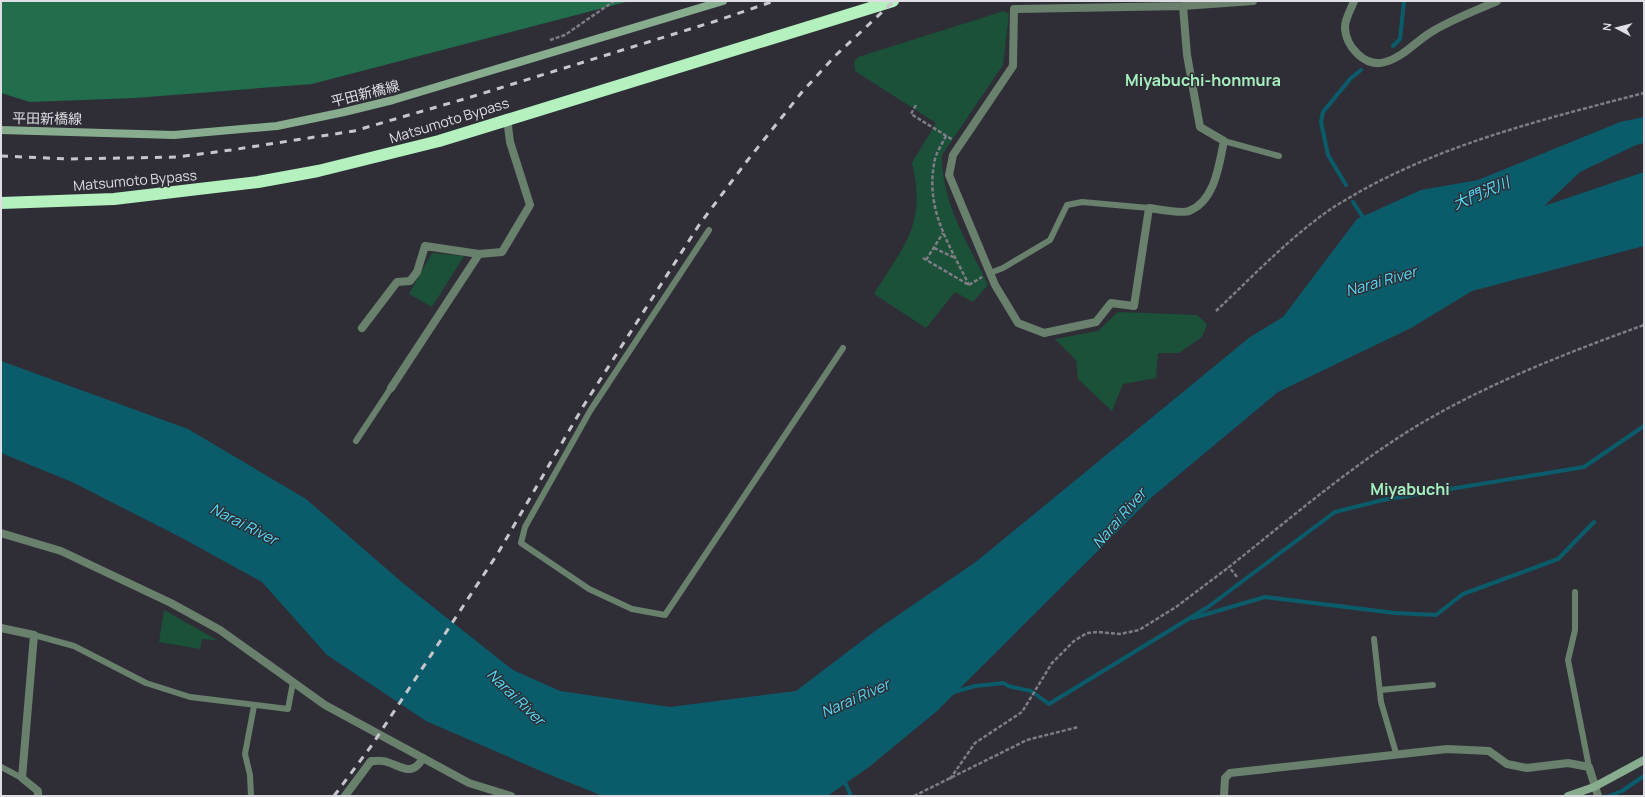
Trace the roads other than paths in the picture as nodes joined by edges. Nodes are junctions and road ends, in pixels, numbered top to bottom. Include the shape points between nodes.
1 (724, 1) edge
2 (893, 1) edge
3 (1253, 1) edge
4 (1354, 1) edge
5 (1497, 1) edge
6 (1183, 6) junction
7 (507, 118) junction
8 (1, 130) edge
9 (1224, 141) junction
10 (1279, 156) dead end
11 (1, 203) edge
12 (1149, 208) junction
13 (709, 230) dead end
14 (479, 254) junction
15 (990, 273) junction
16 (362, 328) dead end
17 (843, 348) dead end
18 (391, 388) joint
19 (356, 441) dead end
20 (1, 533) edge
21 (1575, 592) dead end
22 (1, 628) edge
23 (34, 635) junction
24 (1374, 639) dead end
25 (293, 682) junction
26 (1433, 685) dead end
27 (1380, 690) junction
28 (254, 706) junction
29 (1396, 753) junction
30 (423, 758) junction
31 (1644, 760) edge
32 (1, 767) edge
33 (1589, 767) junction
34 (22, 778) junction
35 (1594, 787) junction
36 (1598, 795) edge
37 (38, 796) edge
38 (252, 796) edge
39 (345, 796) edge
40 (511, 796) edge
41 (1224, 796) edge
42 (1568, 796) edge

1 - 8 main road, 平田新橋線 via 393,100 276,126 174,135
2 - 7 highway, Matsumoto Bypass
3 - 6 street
4 - 5 street via 1345,26 1347,42 1358,55 1367,60 1384,63 1399,56 1432,31
6 - 9 street via 1187,55 1200,127
6 - 15 street via 1014,9 1013,66 960,144 953,156 949,175
7 - 11 highway, Matsumoto Bypass via 382,156 258,182 114,199
7 - 14 street via 510,142 530,205 502,252
9 - 10 lane
9 - 12 street via 1215,182 1201,204 1188,212
12 - 15 lane via 1082,202 1067,205 1050,240
12 - 15 street via 1134,306 1111,303 1096,322 1044,333 1018,323
13 - 17 lane via 590,411 525,527 521,543 589,589 632,609 664,615
14 - 16 street via 424,246 418,272 410,281 397,282
14 - 18 street
18 - 19 lane
20 - 25 street via 61,552 171,603 220,630
21 - 33 lane via 1574,630 1568,660
22 - 23 street
23 - 28 lane via 74,646 146,683 190,697
23 - 34 street
24 - 27 lane
25 - 28 lane via 288,709
25 - 30 street via 325,705
26 - 27 lane
27 - 29 lane
28 - 38 lane via 246,750
29 - 33 street via 1447,749 1489,751 1507,764 1527,768 1568,763
29 - 41 street via 1230,773 1225,778
30 - 39 street via 418,766 412,768 399,768 386,761 371,761
30 - 40 street via 469,783
31 - 35 main road
32 - 34 lane
33 - 35 street
34 - 37 street via 38,791
35 - 36 street
35 - 42 main road

